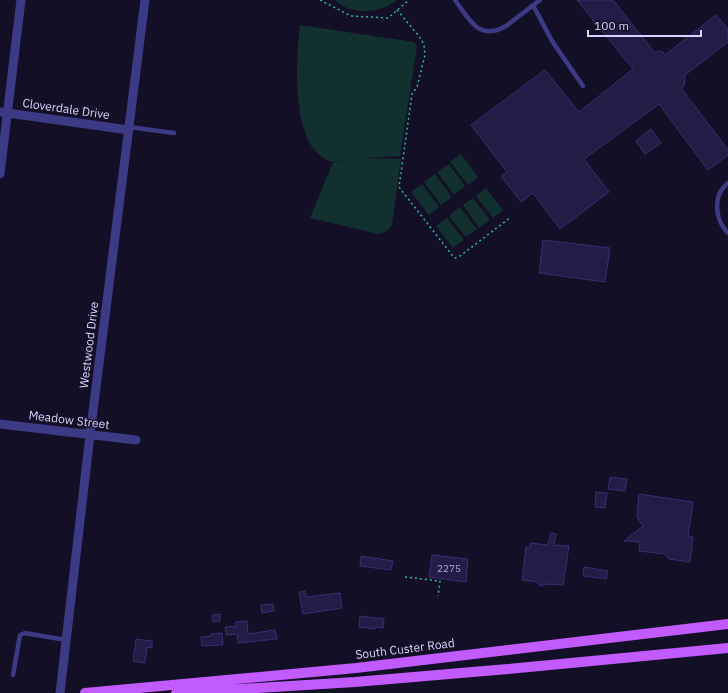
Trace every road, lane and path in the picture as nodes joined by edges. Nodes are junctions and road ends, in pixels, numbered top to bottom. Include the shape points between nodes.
1 (22, 0) edge
2 (145, 0) edge
3 (320, 0) edge
4 (409, 0) edge
5 (455, 0) edge
6 (540, 0) edge
7 (533, 5) junction
8 (397, 10) junction
9 (583, 86) dead end
10 (4, 113) edge
11 (129, 129) junction
12 (174, 133) dead end
13 (0, 174) edge
14 (728, 183) edge
15 (511, 217) dead end
16 (728, 233) edge
17 (0, 424) edge
18 (90, 434) junction
19 (136, 440) dead end
20 (405, 577) dead end
21 (438, 596) dead end
22 (728, 624) edge
23 (66, 640) junction
24 (728, 648) edge
25 (13, 675) dead end
26 (60, 693) edge
27 (85, 693) edge
28 (176, 693) edge

1 - 10 street
2 - 11 street, Westwood Drive
3 - 8 path via 351,16 388,18
4 - 8 path
5 - 7 lane via 476,27 487,32 501,29
6 - 7 lane
7 - 9 lane via 552,41
8 - 15 path via 420,36 425,56 417,87 412,94 399,186 455,258
10 - 11 street, Cloverdale Drive
10 - 13 street
11 - 12 lane
11 - 18 street, Westwood Drive
14 - 16 lane via 721,190 717,213
17 - 18 street, Meadow Street
18 - 19 street, Meadow Street
18 - 23 street, Westwood Drive
20 - 21 path via 440,581
22 - 27 main road, South Custer Road via 356,668
23 - 25 lane via 20,635
23 - 26 street, Westwood Drive
24 - 28 main road via 355,682

